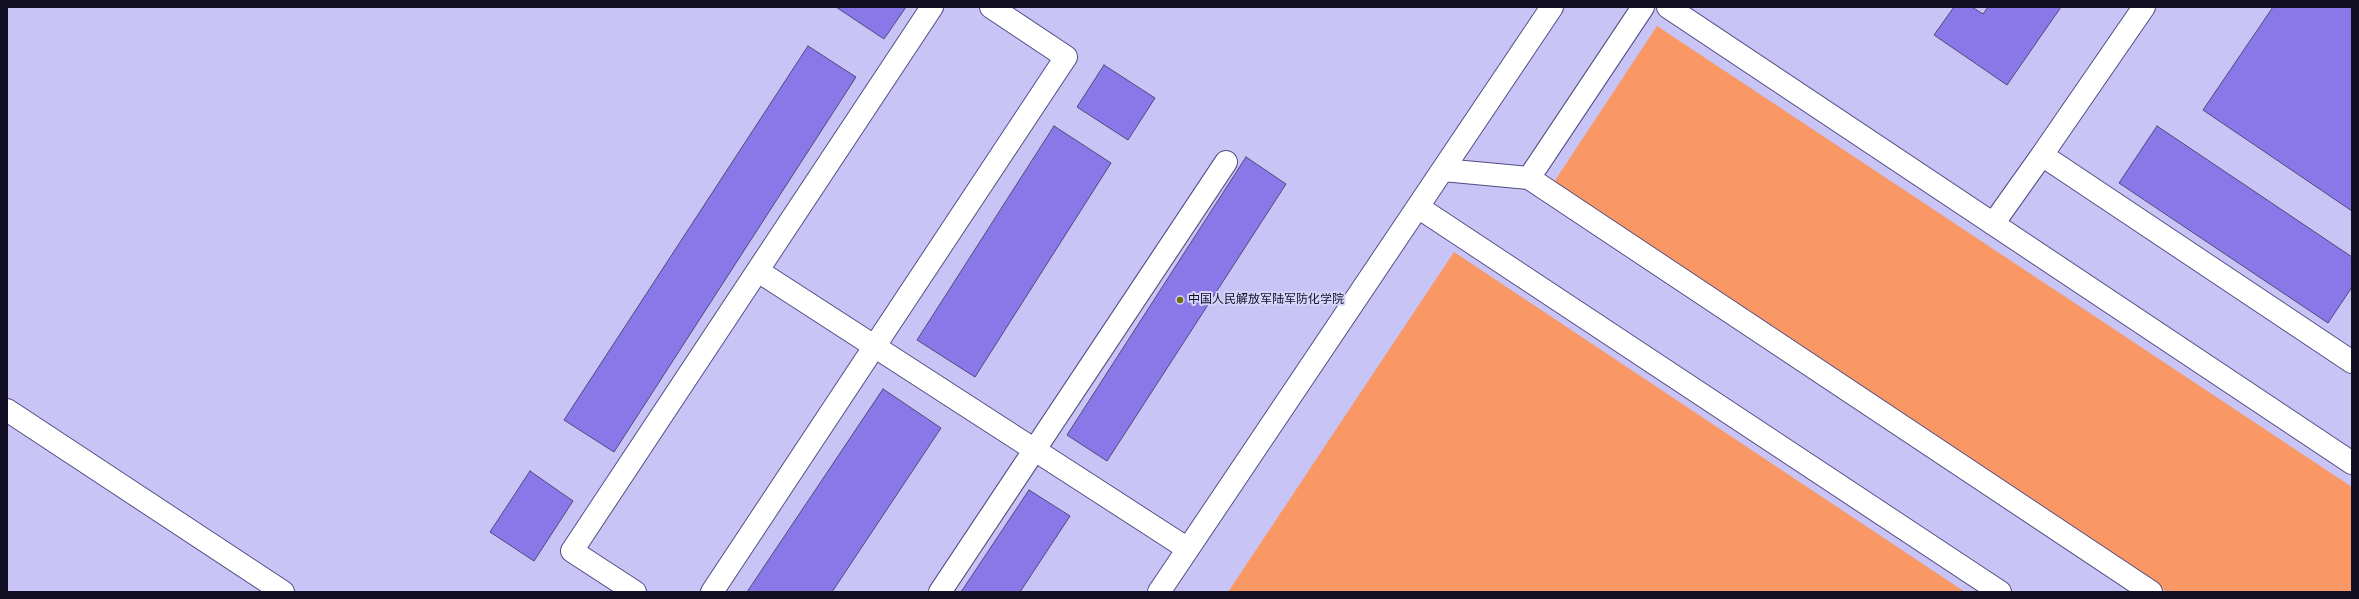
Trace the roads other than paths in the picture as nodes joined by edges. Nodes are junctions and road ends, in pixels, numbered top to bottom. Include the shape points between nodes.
1 (932, 7) edge
2 (991, 7) edge
3 (1552, 7) edge
4 (1643, 7) edge
5 (1668, 7) edge
6 (2144, 7) edge
7 (2042, 155) junction
8 (1226, 162) dead end
9 (1443, 170) junction
10 (1529, 178) junction
11 (1418, 207) junction
12 (1993, 224) junction
13 (758, 271) junction
14 (874, 347) junction
15 (2352, 362) edge
16 (7, 410) edge
17 (1034, 451) junction
18 (2352, 463) edge
19 (1188, 549) junction
20 (283, 592) edge
21 (635, 592) edge
22 (712, 592) edge
23 (940, 592) edge
24 (1159, 592) edge
25 (2000, 592) edge
26 (2151, 592) edge

1 - 13 street
2 - 14 street via 1066,57
3 - 9 street
4 - 10 street
5 - 12 street
6 - 7 street
7 - 12 street
7 - 15 street
8 - 17 street
9 - 10 street
9 - 11 street
10 - 26 street
11 - 19 street
11 - 25 street
12 - 18 street
13 - 14 street
13 - 21 street via 572,550
14 - 17 street
14 - 22 street
16 - 20 street
17 - 19 street
17 - 23 street
19 - 24 street

